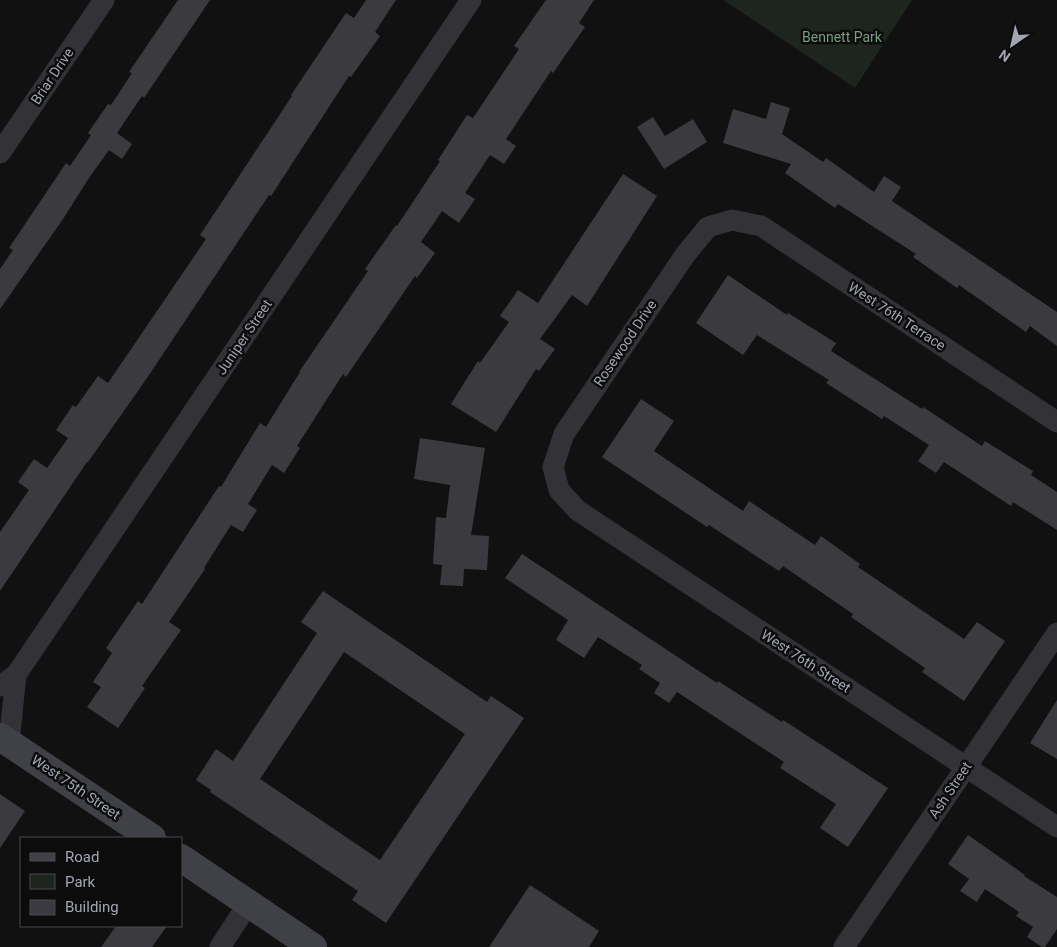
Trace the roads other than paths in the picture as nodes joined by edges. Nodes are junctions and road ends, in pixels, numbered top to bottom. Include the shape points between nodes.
1 (104, 0) edge
2 (471, 0) edge
3 (0, 153) edge
4 (732, 220) joint
5 (1057, 422) edge
6 (558, 490) joint
7 (1057, 633) edge
8 (8, 680) edge
9 (5, 740) edge
10 (966, 767) junction
11 (1057, 827) edge
12 (150, 837) edge
13 (182, 859) edge
14 (248, 904) junction
15 (220, 947) edge
16 (313, 947) edge
17 (844, 947) edge

1 - 3 street, Briar Drive
2 - 8 street, Juniper Street
4 - 5 street, West 76th Terrace via 761,226
4 - 6 street, Rosewood Drive via 708,227 685,255 564,434 553,466
6 - 10 street, West 76th Street via 576,510
7 - 10 street, Ash Street
8 - 9 street, Juniper Street
9 - 12 main road, West 75th Street
10 - 11 street, West 76th Street
10 - 17 street, Ash Street
13 - 14 main road
14 - 15 street
14 - 16 main road

